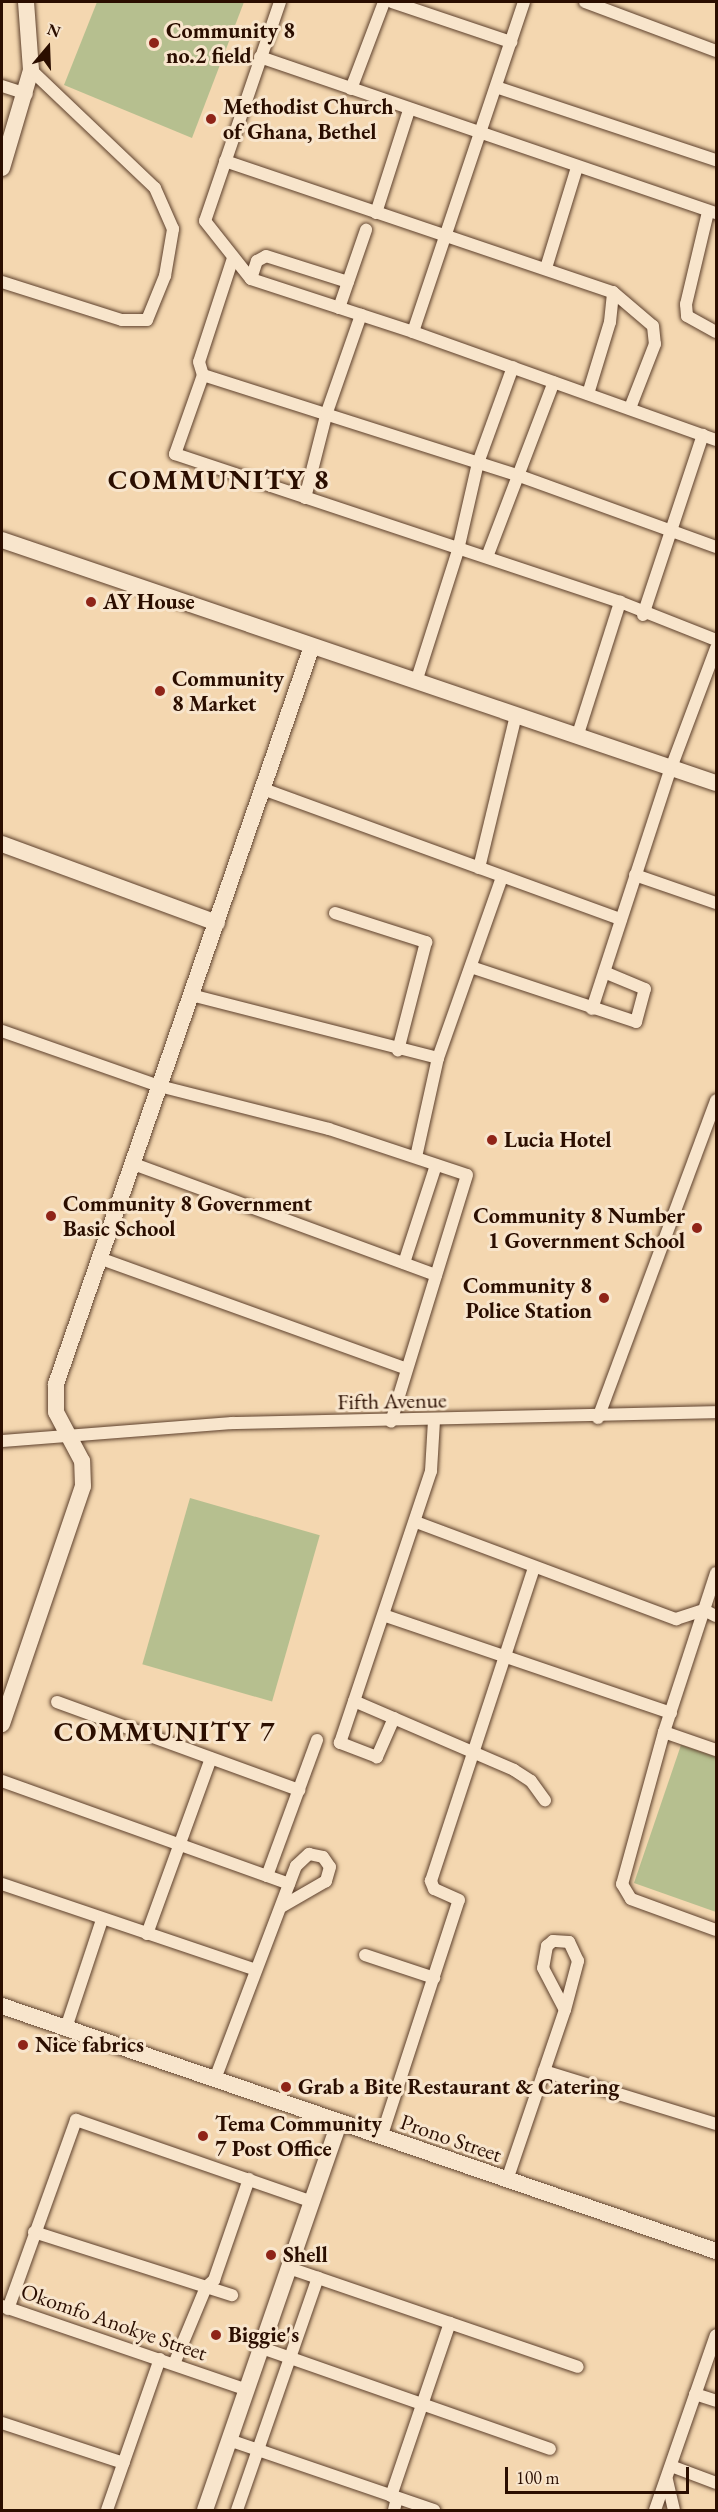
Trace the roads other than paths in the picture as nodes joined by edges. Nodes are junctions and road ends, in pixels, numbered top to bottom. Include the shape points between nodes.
1 (26, 2) edge
2 (280, 2) edge
3 (384, 2) edge
4 (392, 2) edge
5 (524, 2) edge
6 (585, 2) edge
7 (511, 42) junction
8 (717, 51) edge
9 (260, 57) junction
10 (31, 70) junction
11 (2, 86) edge
12 (496, 87) junction
13 (351, 89) junction
14 (27, 94) junction
15 (409, 110) junction
16 (481, 135) junction
17 (717, 160) edge
18 (225, 161) junction
19 (577, 167) junction
20 (2, 168) edge
21 (376, 213) junction
22 (712, 213) edge
23 (366, 230) dead end
24 (446, 236) junction
25 (233, 258) junction
26 (546, 268) junction
27 (251, 279) junction
28 (2, 282) edge
29 (348, 282) junction
30 (613, 292) junction
31 (339, 308) junction
32 (361, 315) junction
33 (413, 332) junction
34 (717, 332) edge
35 (513, 367) junction
36 (203, 375) junction
37 (554, 382) junction
38 (588, 394) junction
39 (630, 408) junction
40 (327, 412) junction
41 (704, 435) junction
42 (717, 440) edge
43 (478, 463) junction
44 (517, 475) junction
45 (305, 498) junction
46 (672, 529) junction
47 (2, 540) edge
48 (717, 547) edge
49 (458, 550) junction
50 (487, 557) junction
51 (620, 602) junction
52 (643, 615) junction
53 (717, 640) edge
54 (312, 646) junction
55 (717, 648) edge
56 (711, 680) edge
57 (416, 682) junction
58 (516, 716) junction
59 (578, 734) junction
60 (671, 768) junction
61 (717, 783) edge
62 (263, 789) junction
63 (2, 844) edge
64 (478, 868) junction
65 (635, 875) junction
66 (502, 877) junction
67 (717, 903) edge
68 (335, 913) dead end
69 (621, 919) junction
70 (217, 923) junction
71 (471, 967) junction
72 (604, 972) junction
73 (191, 995) junction
74 (592, 1009) junction
75 (2, 1030) edge
76 (398, 1050) junction
77 (438, 1058) junction
78 (159, 1086) junction
79 (717, 1100) edge
80 (416, 1157) junction
81 (131, 1163) junction
82 (436, 1165) junction
83 (99, 1258) junction
84 (404, 1263) junction
85 (436, 1275) junction
86 (405, 1368) junction
87 (717, 1412) edge
88 (598, 1418) junction
89 (434, 1421) junction
90 (391, 1422) junction
91 (68, 1439) junction
92 (2, 1441) edge
93 (416, 1522) junction
94 (534, 1567) junction
95 (717, 1573) edge
96 (704, 1610) junction
97 (386, 1616) junction
98 (717, 1616) edge
99 (508, 1656) junction
100 (354, 1701) junction
101 (57, 1702) dead end
102 (671, 1713) junction
103 (394, 1718) junction
104 (2, 1724) edge
105 (664, 1732) junction
106 (317, 1740) dead end
107 (717, 1750) edge
108 (474, 1751) junction
109 (211, 1758) junction
110 (2, 1780) edge
111 (299, 1790) junction
112 (545, 1800) dead end
113 (182, 1846) junction
114 (267, 1876) junction
115 (2, 1884) edge
116 (289, 1884) junction
117 (281, 1906) junction
118 (102, 1920) junction
119 (717, 1930) edge
120 (147, 1934) junction
121 (365, 1955) dead end
122 (256, 1970) junction
123 (434, 1978) junction
124 (2, 2006) edge
125 (565, 2010) junction
126 (66, 2028) junction
127 (544, 2072) junction
128 (215, 2079) junction
129 (339, 2123) junction
130 (717, 2124) edge
131 (381, 2138) junction
132 (249, 2179) junction
133 (507, 2180) junction
134 (313, 2202) junction
135 (34, 2232) junction
136 (715, 2246) edge
137 (290, 2268) junction
138 (318, 2278) junction
139 (206, 2287) junction
140 (232, 2295) dead end
141 (5, 2308) edge
142 (450, 2323) junction
143 (717, 2335) edge
144 (261, 2348) junction
145 (290, 2358) junction
146 (159, 2359) junction
147 (174, 2364) junction
148 (578, 2367) dead end
149 (247, 2390) junction
150 (695, 2394) junction
151 (717, 2401) edge
152 (422, 2405) junction
153 (2, 2424) edge
154 (229, 2440) junction
155 (258, 2450) junction
156 (550, 2450) dead end
157 (124, 2463) junction
158 (671, 2466) junction
159 (667, 2480) junction
160 (717, 2483) edge
161 (394, 2501) edge
162 (107, 2511) edge
163 (205, 2511) edge
164 (237, 2511) edge
165 (434, 2511) edge
166 (655, 2511) edge
167 (674, 2511) edge

1 - 10 street
2 - 9 street
3 - 13 street
4 - 7 street
5 - 7 street
6 - 8 street
7 - 12 street
9 - 13 street
9 - 18 street
10 - 14 street
10 - 28 street via 155,188 173,229 165,276 147,320 122,320
11 - 14 street
12 - 16 street
12 - 17 street
13 - 15 street
14 - 20 street
15 - 16 street
15 - 21 street
16 - 19 street
16 - 24 street
18 - 21 street
18 - 25 street via 205,221
19 - 22 street
19 - 26 street
21 - 24 street
22 - 34 street via 686,304 687,316
23 - 29 street
24 - 26 street
24 - 33 street
25 - 27 street
25 - 36 street via 199,362
26 - 30 street
27 - 29 street via 257,261 266,256
27 - 31 street
29 - 31 street
30 - 38 street via 610,322
30 - 39 street via 653,326 655,344
31 - 32 street
32 - 33 street
32 - 40 street
33 - 35 street
35 - 37 street
35 - 43 street
36 - 40 street
36 - 45 street via 175,454
37 - 38 street
37 - 44 street
38 - 39 street
39 - 41 street
40 - 43 street
40 - 45 street
41 - 42 street
41 - 46 street
43 - 44 street
43 - 49 street
44 - 46 street
44 - 50 street
45 - 49 street
46 - 48 street
46 - 52 street
47 - 54 street
49 - 50 street
49 - 57 street
50 - 51 street
51 - 52 street
51 - 59 street
52 - 53 street
54 - 57 street
54 - 62 street
55 - 56 street
56 - 60 street
57 - 58 street
58 - 59 street
58 - 64 street
59 - 60 street
60 - 61 street
60 - 65 street
62 - 64 street
62 - 70 street
63 - 70 street
64 - 66 street
65 - 67 street
65 - 69 street
66 - 69 street
66 - 71 street
68 - 76 street via 426,942
69 - 72 street
70 - 73 street
71 - 74 street
71 - 77 street
72 - 74 street
72 - 74 street via 645,989 638,1020 633,1024
73 - 76 street
73 - 78 street
75 - 78 street
76 - 77 street
77 - 80 street
78 - 80 street via 329,1129
78 - 81 street
79 - 88 street
80 - 82 street
81 - 83 street
81 - 84 street
82 - 84 street
82 - 85 street via 467,1175
83 - 86 street
83 - 91 street via 56,1384 56,1412
84 - 85 street
85 - 86 street
86 - 90 street
87 - 88 street, Fifth Avenue
88 - 89 street, Fifth Avenue
89 - 90 street, Fifth Avenue
89 - 93 street via 433,1460
90 - 91 street, Fifth Avenue via 232,1423
91 - 92 street, Fifth Avenue
91 - 104 street via 82,1461 83,1486
93 - 94 street
93 - 97 street
94 - 96 street via 676,1619
94 - 99 street
95 - 96 street
96 - 98 street
96 - 102 street
97 - 99 street
97 - 100 street
99 - 102 street
99 - 108 street
100 - 103 street
100 - 103 street via 340,1740 342,1746 377,1757
101 - 109 street
102 - 105 street
103 - 108 street
105 - 107 street
105 - 119 street via 623,1890 631,1899
106 - 111 street
108 - 112 street via 531,1781
108 - 123 street via 431,1884 459,1900
109 - 111 street
109 - 113 street
110 - 113 street
111 - 114 street
113 - 114 street
113 - 120 street
114 - 116 street
115 - 118 street
116 - 117 street
116 - 117 street via 296,1866 309,1854 328,1863 326,1881
117 - 122 street
118 - 120 street
118 - 126 street
120 - 122 street
121 - 123 street
122 - 128 street
123 - 131 street
124 - 126 street, Prono Street
125 - 125 street via 578,1960 569,1942 553,1941 547,1946 543,1968
125 - 127 street
126 - 128 street, Prono Street
127 - 130 street
127 - 133 street
128 - 129 street, Prono Street
129 - 131 street, Prono Street
129 - 134 street
131 - 133 street, Prono Street
132 - 134 street
132 - 135 street via 76,2120
132 - 139 street via 214,2280
133 - 136 street, Prono Street
134 - 137 street
135 - 139 street
135 - 141 street
137 - 138 street
137 - 144 street
138 - 142 street
138 - 145 street
139 - 140 street
139 - 147 street
141 - 146 street, Okomfo Anokye Street
142 - 148 street
142 - 152 street
143 - 150 street
144 - 145 street
144 - 149 street
145 - 152 street
145 - 155 street
146 - 147 street, Okomfo Anokye Street
146 - 157 street
147 - 149 street, Okomfo Anokye Street
149 - 154 street
150 - 151 street
150 - 158 street
152 - 156 street
152 - 161 street
153 - 157 street
154 - 155 street
154 - 163 street
155 - 161 street
155 - 164 street
157 - 162 street
158 - 159 street
158 - 160 street
159 - 166 street
159 - 167 street
161 - 165 street

